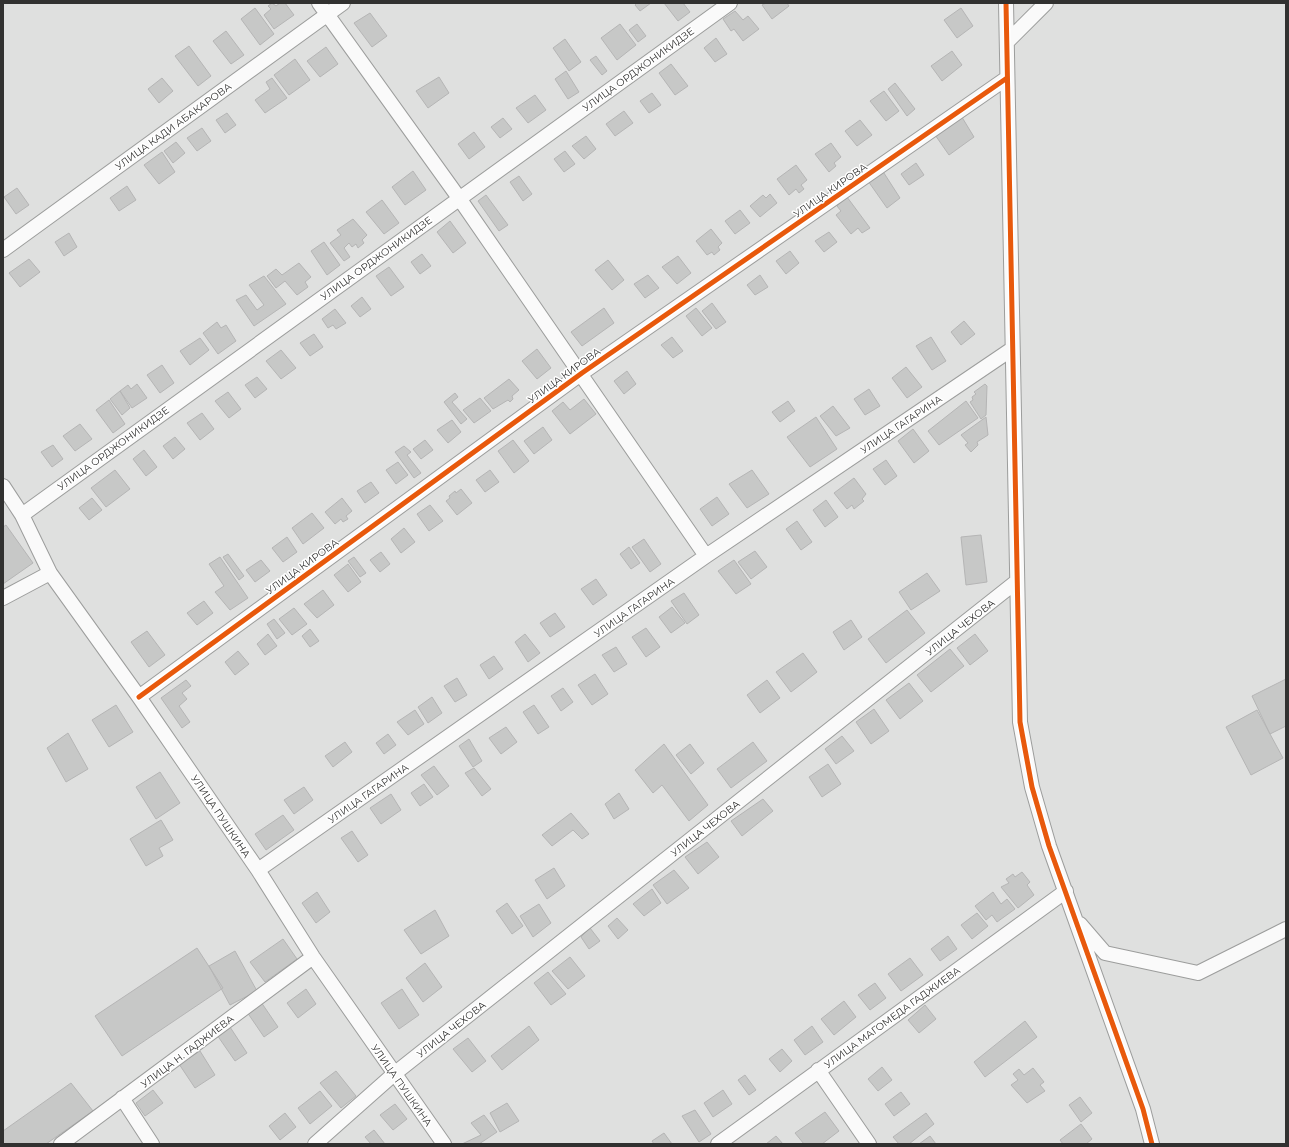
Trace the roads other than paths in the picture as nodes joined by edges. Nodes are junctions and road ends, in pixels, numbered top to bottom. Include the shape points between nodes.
1 (343, 3) edge
2 (730, 3) edge
3 (1006, 3) edge
4 (1046, 3) edge
5 (323, 9) edge
6 (1007, 42) junction
7 (1007, 78) junction
8 (459, 198) junction
9 (3, 250) edge
10 (1012, 349) junction
11 (582, 373) junction
12 (3, 486) edge
13 (22, 515) junction
14 (706, 556) junction
15 (50, 573) junction
16 (1016, 582) junction
17 (3, 598) edge
18 (139, 697) junction
19 (258, 870) junction
20 (1066, 891) junction
21 (1074, 917) junction
22 (1286, 929) edge
23 (312, 957) junction
24 (818, 1070) junction
25 (394, 1074) junction
26 (122, 1098) junction
27 (61, 1144) edge
28 (152, 1144) edge
29 (315, 1144) edge
30 (444, 1144) edge
31 (718, 1144) edge
32 (869, 1144) edge
33 (1152, 1144) edge

1 - 5 street, УЛИЦА КАДИ АБАКАРОВА
2 - 8 street, УЛИЦА ОРДЖОНИКИДЗЕ
3 - 6 street
4 - 6 street
5 - 8 street
5 - 9 street, УЛИЦА КАДИ АБАКАРОВА
6 - 7 street
7 - 10 street
7 - 11 street, УЛИЦА КИРОВА
8 - 11 street
8 - 13 street, УЛИЦА ОРДЖОНИКИДЗЕ
10 - 14 street, УЛИЦА ГАГАРИНА
10 - 16 street
11 - 14 street
11 - 18 street, УЛИЦА КИРОВА
12 - 13 street, УЛИЦА ПУШКИНА
13 - 15 street, УЛИЦА ПУШКИНА
14 - 19 street, УЛИЦА ГАГАРИНА
15 - 17 street
15 - 18 street, УЛИЦА ПУШКИНА
16 - 20 street via 1020,722 1032,787 1049,846
16 - 25 street, УЛИЦА ЧЕХОВА
18 - 19 street, УЛИЦА ПУШКИНА
19 - 23 street, УЛИЦА ПУШКИНА
20 - 21 street
20 - 24 street, УЛИЦА МАГОМЕДА ГАДЖИЕВА
21 - 22 street via 1105,954 1198,973
21 - 33 street via 1143,1109
23 - 25 street, УЛИЦА ПУШКИНА
23 - 26 street, УЛИЦА Н. ГАДЖИЕВА
24 - 31 street, УЛИЦА МАГОМЕДА ГАДЖИЕВА
24 - 32 street
25 - 29 street, УЛИЦА ЧЕХОВА
25 - 30 street, УЛИЦА ПУШКИНА
26 - 27 street, УЛИЦА Н. ГАДЖИЕВА
26 - 28 street

